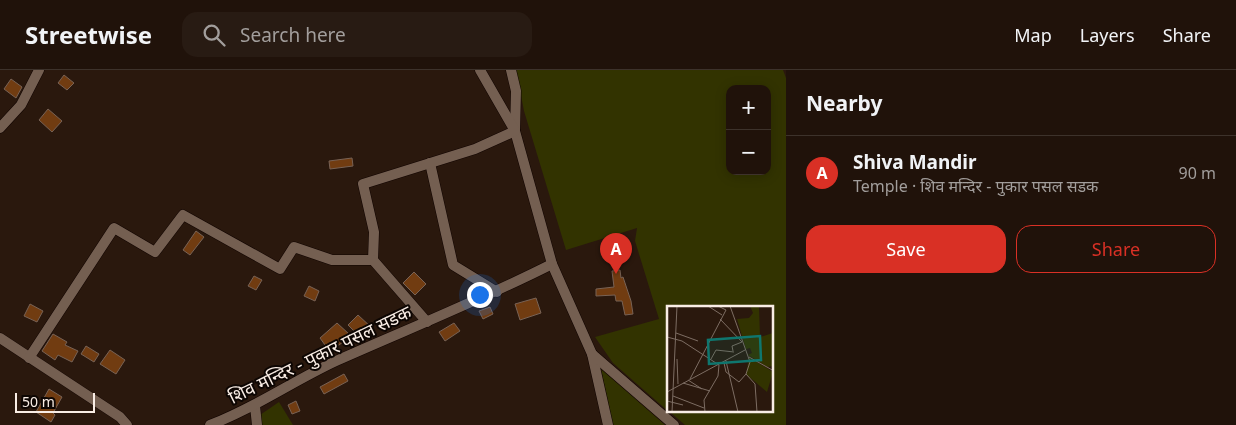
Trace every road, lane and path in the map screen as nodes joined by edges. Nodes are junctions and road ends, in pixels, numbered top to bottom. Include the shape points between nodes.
1 (39, 70) edge
2 (480, 70) edge
3 (511, 70) edge
4 (0, 128) edge
5 (516, 132) junction
6 (430, 163) junction
7 (373, 260) junction
8 (552, 264) junction
9 (496, 292) junction
10 (427, 322) junction
11 (0, 338) edge
12 (592, 354) junction
13 (29, 358) junction
14 (255, 406) junction
15 (126, 425) edge
16 (213, 425) edge
17 (257, 425) edge
18 (608, 425) edge
19 (674, 425) edge

1 - 4 street via 21,105
2 - 5 street
3 - 5 street via 516,91
5 - 6 street
5 - 8 street
6 - 7 street via 363,184 374,232
6 - 9 street via 453,265
7 - 10 street
7 - 13 street via 332,260 294,247 280,269 183,215 155,252 114,228
8 - 9 street, शिव मन्दिर - पुकार पसल सडक
8 - 12 street
9 - 10 street, शिव मन्दिर - पुकार पसल सडक
10 - 14 street, शिव मन्दिर - पुकार पसल सडक via 334,362
11 - 13 street
12 - 18 street
12 - 19 street
13 - 15 street via 120,417
14 - 16 street, शिव मन्दिर - पुकार पसल सडक
14 - 17 street

